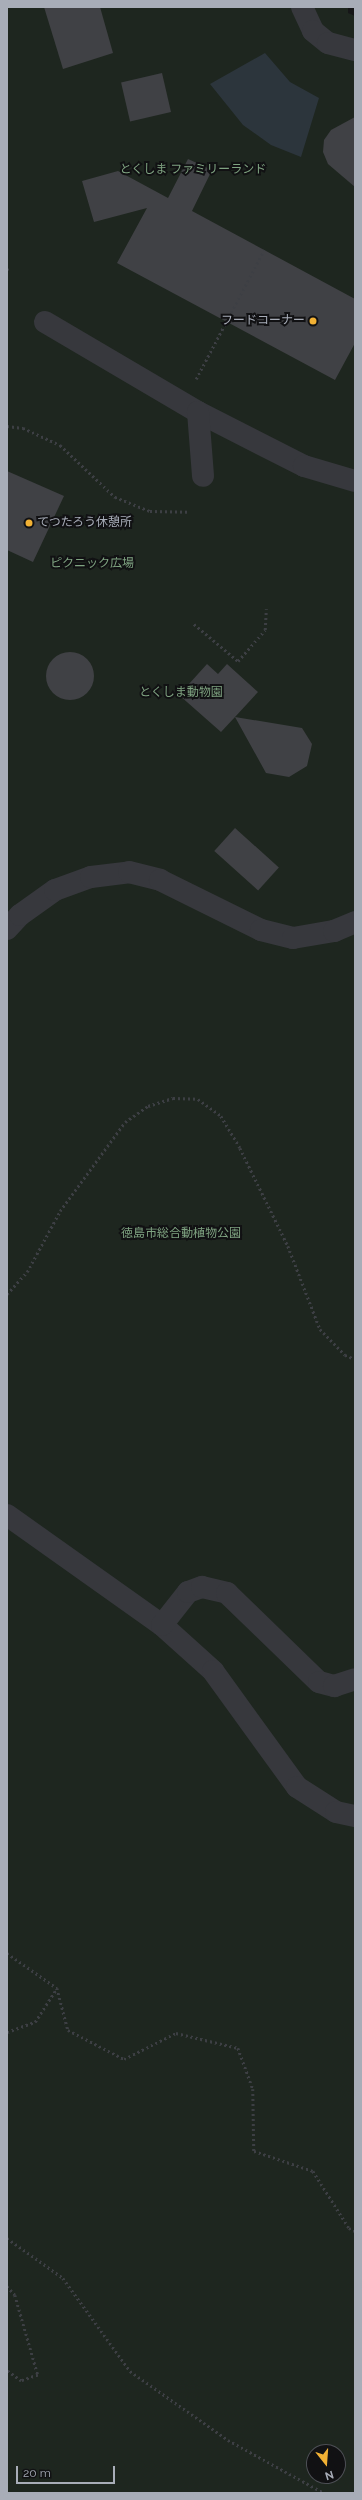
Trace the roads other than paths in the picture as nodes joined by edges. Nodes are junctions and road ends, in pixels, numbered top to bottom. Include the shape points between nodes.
1 (302, 7) edge
2 (355, 50) edge
3 (45, 322) dead end
4 (190, 408) junction
5 (203, 476) dead end
6 (355, 481) edge
7 (355, 922) edge
8 (7, 929) edge
9 (7, 1515) edge
10 (162, 1624) junction
11 (355, 1679) edge
12 (355, 1816) edge

1 - 2 street via 313,31 328,43
3 - 4 street
4 - 5 street
4 - 6 street via 304,466
7 - 8 street via 334,931 293,938 261,930 160,880 129,872 92,877 55,890 20,915
9 - 10 street
10 - 11 street via 188,1592 202,1587 227,1593 319,1682 334,1686
10 - 12 street via 213,1671 297,1787 336,1812

